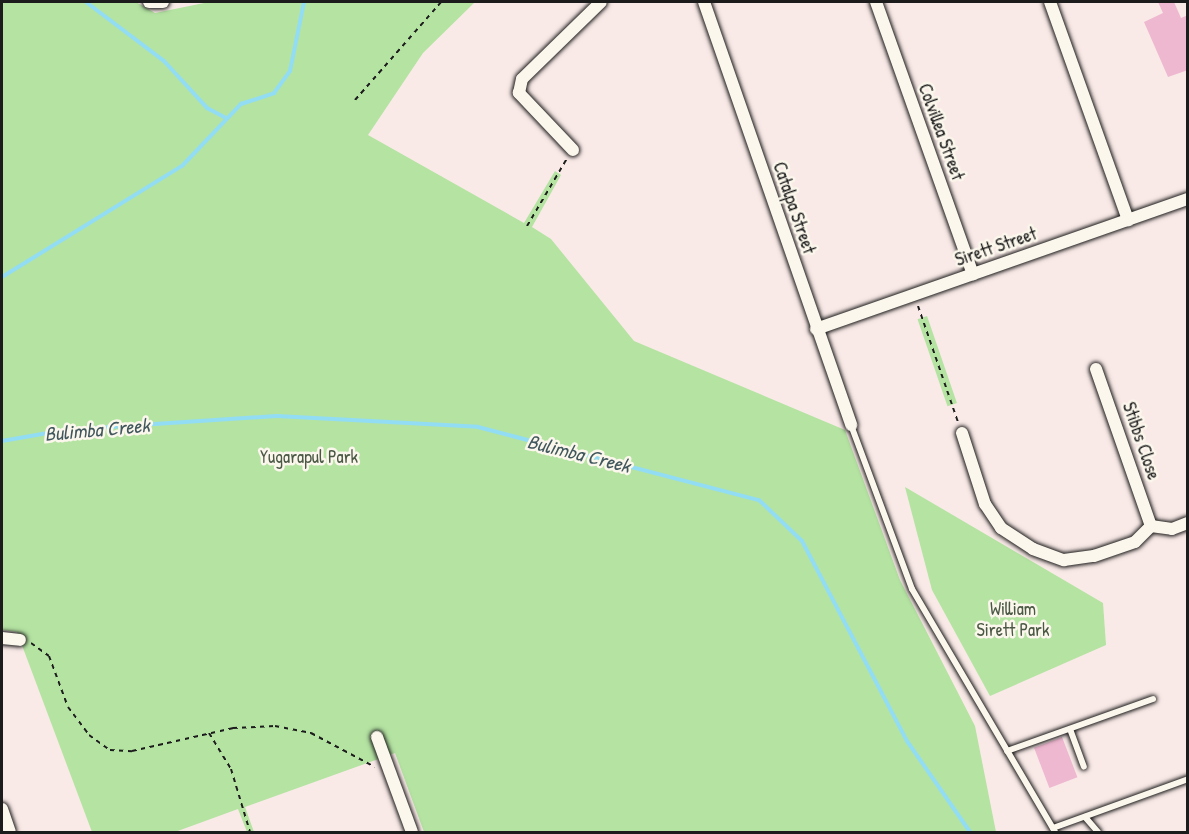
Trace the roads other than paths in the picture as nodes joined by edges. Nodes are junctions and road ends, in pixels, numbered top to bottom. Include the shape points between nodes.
1 (149, 2) edge
2 (163, 2) edge
3 (601, 2) edge
4 (704, 2) edge
5 (876, 2) edge
6 (1050, 2) edge
7 (573, 150) road end
8 (1188, 199) edge
9 (1128, 220) junction
10 (973, 274) junction
11 (816, 329) junction
12 (1096, 369) dead end
13 (851, 425) joint
14 (962, 434) road end
15 (1188, 524) edge
16 (1151, 526) junction
17 (2, 638) edge
18 (20, 640) road end
19 (1154, 699) dead end
20 (1070, 729) junction
21 (377, 737) dead end
22 (1007, 751) junction
23 (1084, 767) dead end
24 (1188, 779) edge
25 (2, 809) edge
26 (1085, 817) junction
27 (1054, 830) edge
28 (10, 832) edge
29 (412, 832) edge
30 (1098, 832) edge

1 - 2 street
3 - 7 street via 522,79 519,93
4 - 11 street, Catalpa Street
5 - 10 street, Colvillea Street
6 - 9 street
8 - 9 street, Sirett Street
9 - 10 street, Sirett Street
10 - 11 street, Sirett Street
11 - 13 street, Catalpa Street
12 - 16 street, Stibbs Close
13 - 22 lane via 912,589
14 - 16 street via 985,504 1001,528 1033,549 1064,560 1094,556 1135,542
15 - 16 street via 1172,529
17 - 18 street
19 - 20 lane
20 - 22 lane
20 - 23 lane
21 - 29 street
22 - 27 lane
24 - 26 lane
25 - 28 street
26 - 27 lane
26 - 30 lane

